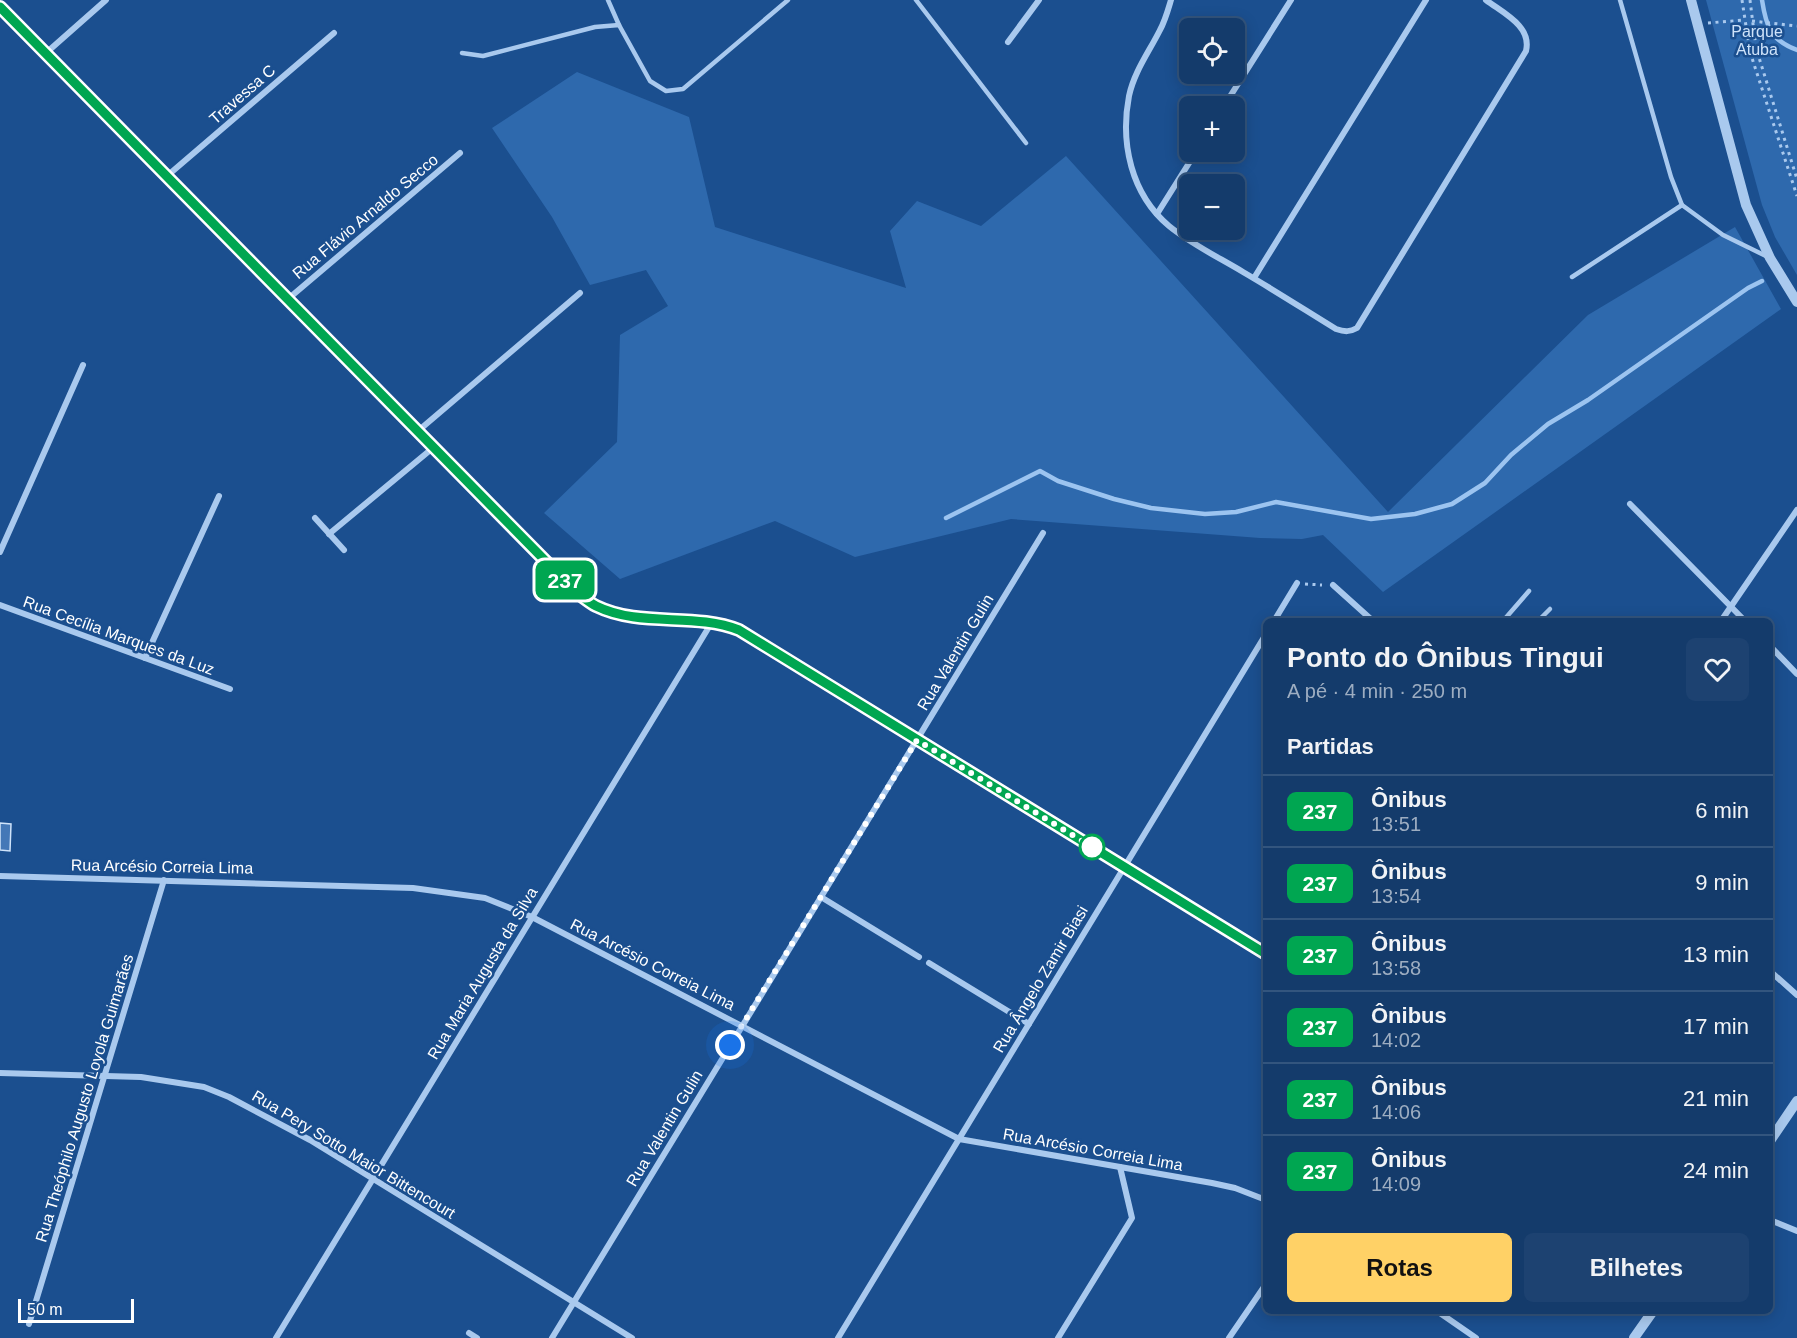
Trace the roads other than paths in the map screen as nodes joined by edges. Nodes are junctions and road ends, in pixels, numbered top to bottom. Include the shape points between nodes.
1 (106, 0) edge
2 (608, 0) edge
3 (788, 0) edge
4 (916, 0) edge
5 (1039, 0) edge
6 (1171, 0) edge
7 (1291, 0) edge
8 (1426, 0) edge
9 (1486, 0) edge
10 (1620, 0) edge
11 (1691, 0) edge
12 (0, 6) edge
13 (619, 25) junction
14 (334, 33) dead end
15 (1008, 42) dead end
16 (46, 52) junction
17 (462, 53) dead end
18 (1230, 96) edge
19 (1026, 143) dead end
20 (460, 153) dead end
21 (1190, 162) edge
22 (167, 176) junction
23 (1682, 205) junction
24 (1157, 214) junction
25 (1770, 258) junction
26 (1572, 277) dead end
27 (1254, 278) junction
28 (580, 292) dead end
29 (288, 299) junction
30 (1797, 302) edge
31 (83, 365) dead end
32 (418, 431) junction
33 (434, 447) junction
34 (219, 496) dead end
35 (1630, 504) dead end
36 (1797, 510) edge
37 (315, 518) dead end
38 (1043, 533) dead end
39 (329, 534) junction
40 (344, 550) dead end
41 (0, 552) edge
42 (1297, 583) road end
43 (1332, 585) road end
44 (1529, 591) dead end
45 (0, 605) edge
46 (1731, 606) junction
47 (1550, 609) dead end
48 (1276, 618) edge
49 (1370, 618) edge
50 (1506, 618) edge
51 (1541, 618) edge
52 (1723, 618) edge
53 (1742, 618) edge
54 (712, 622) junction
55 (1263, 639) edge
56 (1773, 649) edge
57 (145, 658) junction
58 (1797, 674) edge
59 (230, 689) dead end
60 (917, 740) junction
61 (1124, 867) junction
62 (0, 876) edge
63 (164, 880) junction
64 (821, 897) junction
65 (532, 917) junction
66 (1263, 952) edge
67 (919, 957) dead end
68 (929, 963) dead end
69 (1773, 974) edge
70 (1797, 995) edge
71 (1029, 1024) junction
72 (743, 1025) junction
73 (0, 1073) edge
74 (105, 1075) junction
75 (1797, 1101) edge
76 (1773, 1137) edge
77 (958, 1139) junction
78 (1120, 1167) junction
79 (373, 1178) junction
80 (1263, 1199) edge
81 (1773, 1221) edge
82 (1797, 1231) edge
83 (1263, 1288) edge
84 (574, 1302) junction
85 (1441, 1314) edge
86 (1651, 1314) edge
87 (29, 1324) dead end
88 (469, 1333) dead end
89 (276, 1338) edge
90 (477, 1338) edge
91 (552, 1338) edge
92 (632, 1338) edge
93 (838, 1338) edge
94 (1058, 1338) edge
95 (1229, 1338) edge
96 (1476, 1338) edge
97 (1634, 1338) edge

1 - 16 street
2 - 13 lane
3 - 13 lane via 683,89 666,91 650,81
4 - 19 lane
5 - 15 street
6 - 24 street via 1162,28 1135,76 1126,119 1132,171
7 - 18 street
8 - 27 street
9 - 27 street via 1522,27 1527,36 1526,51 1358,328 1351,332 1336,329
10 - 23 lane
11 - 25 street via 1737,176
12 - 16 street
13 - 17 lane via 595,27 483,56
14 - 22 street, Travessa C
16 - 22 street
20 - 29 street, Rua Flávio Arnaldo Secco
21 - 24 street
22 - 29 street
23 - 25 lane via 1723,235
23 - 26 lane
24 - 27 street via 1185,237
25 - 30 street
28 - 32 street
29 - 32 street
31 - 41 street
32 - 33 street
33 - 39 street
33 - 54 street via 577,593 596,606 635,616
34 - 57 street
35 - 46 street
36 - 46 street
37 - 39 street
38 - 60 street, Rua Valentin Gulin
39 - 40 street
42 - 48 street
43 - 49 street
44 - 50 lane
45 - 57 street, Rua Cecília Marques da Luz
46 - 52 street
46 - 53 street
47 - 51 lane
54 - 60 street via 739,630
54 - 65 street, Rua Maria Augusta da Silva
55 - 61 street, Rua Ângelo Zamir Biasi
56 - 58 street
57 - 59 street, Rua Cecília Marques da Luz
60 - 61 street
60 - 64 street, Rua Valentin Gulin
61 - 66 street
61 - 71 street, Rua Ângelo Zamir Biasi
62 - 63 street, Rua Arcésio Correia Lima
63 - 65 street, Rua Arcésio Correia Lima via 413,888 485,898
63 - 74 street, Rua Theóphilo Augusto Loyola Guimarães
64 - 67 street
64 - 72 street, Rua Valentin Gulin
65 - 72 street, Rua Arcésio Correia Lima
65 - 79 street, Rua Maria Augusta da Silva
68 - 71 street
69 - 70 street
71 - 77 street, Rua Ângelo Zamir Biasi
72 - 77 street, Rua Arcésio Correia Lima
72 - 84 street, Rua Valentin Gulin
73 - 74 street, Rua Pery Sotto Maior Bittencourt
74 - 79 street, Rua Pery Sotto Maior Bittencourt via 175,1081 229,1096
74 - 87 street, Rua Theóphilo Augusto Loyola Guimarães
75 - 76 street
77 - 78 street, Rua Arcésio Correia Lima
77 - 93 street, Rua Ângelo Zamir Biasi
78 - 80 street, Rua Arcésio Correia Lima via 1235,1188
78 - 94 street via 1132,1218
79 - 84 street, Rua Pery Sotto Maior Bittencourt
79 - 89 street, Rua Maria Augusta da Silva
81 - 82 street
83 - 95 street
84 - 91 street, Rua Valentin Gulin
84 - 92 street, Rua Pery Sotto Maior Bittencourt
85 - 96 street
86 - 97 street
88 - 90 street

